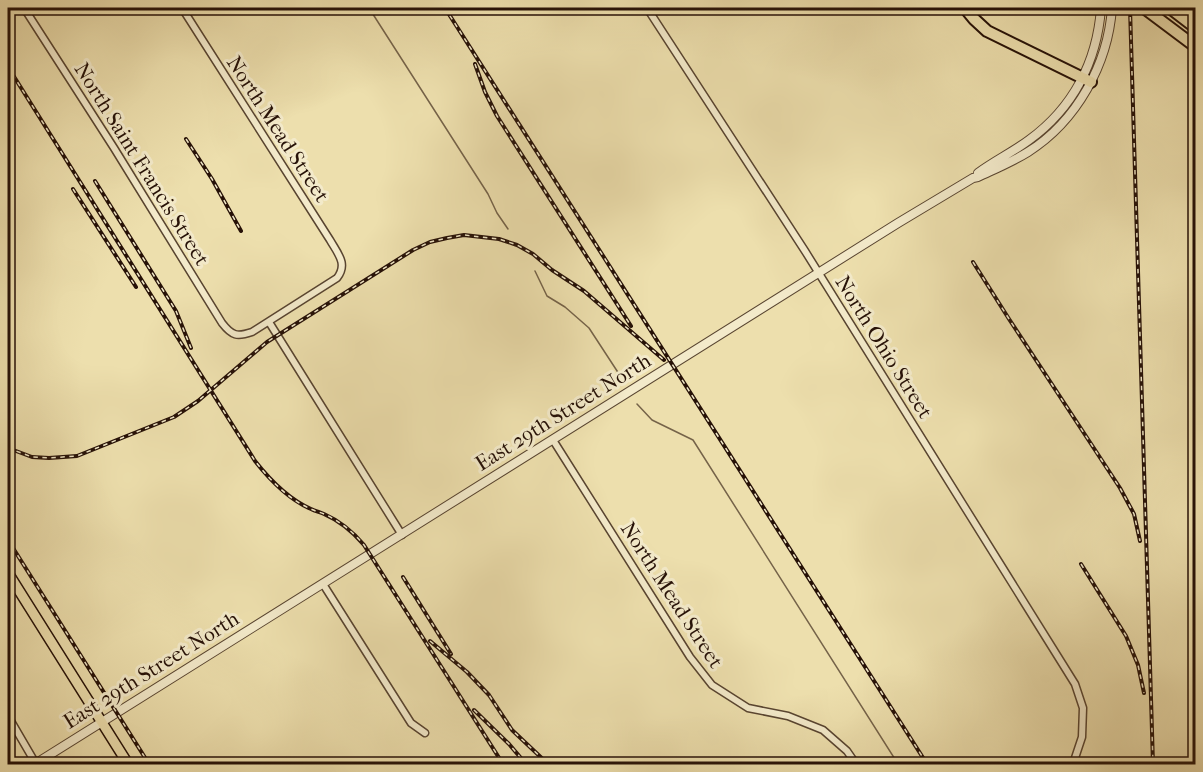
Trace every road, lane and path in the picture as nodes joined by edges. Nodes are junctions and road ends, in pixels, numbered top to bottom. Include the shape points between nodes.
1 (24, 8) edge
2 (182, 8) edge
3 (647, 8) edge
4 (965, 8) edge
5 (1101, 8) edge
6 (1112, 8) edge
7 (1144, 8) edge
8 (1172, 10) edge
9 (1196, 28) edge
10 (1196, 47) edge
11 (1089, 79) junction
12 (818, 273) junction
13 (269, 322) junction
14 (553, 440) junction
15 (402, 535) junction
16 (8, 573) edge
17 (323, 584) junction
18 (11, 586) edge
19 (8, 716) edge
20 (102, 723) junction
21 (426, 733) dead end
22 (36, 764) edge
23 (128, 765) edge
24 (856, 765) edge
25 (1073, 765) edge

1 - 13 street, North Saint Francis Street via 222,323 241,336
2 - 13 street, North Mead Street via 343,264 337,278
3 - 12 street, North Ohio Street
4 - 11 highway via 987,31
5 - 11 street via 1098,35 1087,70
6 - 11 street via 1103,55
7 - 10 highway
8 - 9 highway
11 - 12 street, East 29th Street North via 1050,123 1028,141
12 - 14 street, East 29th Street North
12 - 25 street, North Ohio Street via 1075,684 1083,710 1082,737
13 - 15 street
14 - 15 street, East 29th Street North
14 - 24 street, North Mead Street via 690,657 712,685 748,708 788,716 823,730 847,751
15 - 17 street, East 29th Street North
16 - 18 main road
17 - 20 street, East 29th Street North
17 - 21 street via 411,723
18 - 20 main road
19 - 22 street
20 - 22 street, East 29th Street North
20 - 23 main road

